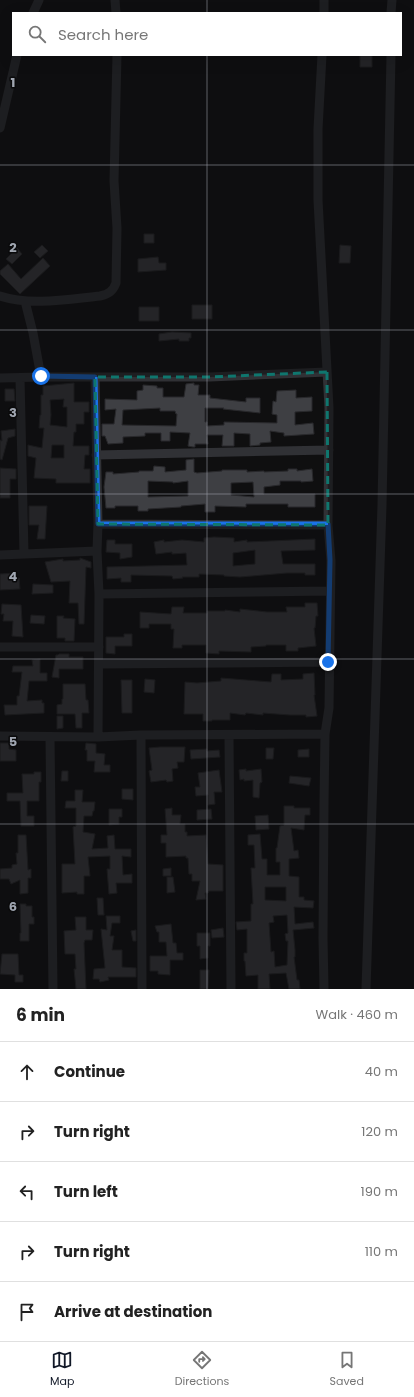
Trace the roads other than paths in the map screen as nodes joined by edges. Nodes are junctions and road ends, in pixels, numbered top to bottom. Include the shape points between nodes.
1 (39, 0) edge
2 (115, 0) edge
3 (324, 0) edge
4 (392, 0) edge
5 (33, 12) edge
6 (116, 12) edge
7 (324, 12) edge
8 (392, 12) edge
9 (17, 56) edge
10 (117, 56) edge
11 (322, 56) edge
12 (391, 56) edge
13 (0, 128) edge
14 (0, 296) edge
15 (25, 301) junction
16 (327, 372) junction
17 (41, 376) junction
18 (95, 377) junction
19 (0, 378) edge
20 (20, 378) junction
21 (329, 450) junction
22 (96, 455) junction
23 (98, 524) junction
24 (328, 524) junction
25 (97, 551) junction
26 (24, 554) junction
27 (0, 555) edge
28 (329, 591) junction
29 (99, 594) junction
30 (0, 647) edge
31 (99, 647) junction
32 (328, 662) junction
33 (99, 664) junction
34 (229, 734) junction
35 (325, 734) junction
36 (141, 735) junction
37 (0, 736) edge
38 (50, 737) junction
39 (98, 737) junction
40 (53, 989) edge
41 (142, 989) edge
42 (231, 989) edge
43 (324, 989) edge
44 (366, 989) edge

1 - 5 street
2 - 6 street
3 - 7 street
4 - 8 street
9 - 13 street
10 - 15 street via 114,181 117,228 116,283 107,295
11 - 16 street via 318,200
12 - 44 street via 382,505
14 - 15 street
15 - 17 street
16 - 18 street via 210,377
16 - 21 street
17 - 18 street
17 - 20 street
18 - 22 street
19 - 20 street
20 - 26 street
21 - 22 street
21 - 24 street
22 - 23 street
23 - 24 street
23 - 25 street
24 - 28 street
25 - 26 street
25 - 29 street
26 - 27 street
28 - 29 street
28 - 32 street
29 - 31 street
30 - 31 street
31 - 33 street
32 - 33 street
32 - 35 street via 329,708
33 - 39 street
34 - 35 street
34 - 36 street
34 - 42 street
35 - 43 street
36 - 39 street
36 - 41 street
37 - 38 street
38 - 39 street
38 - 40 street

